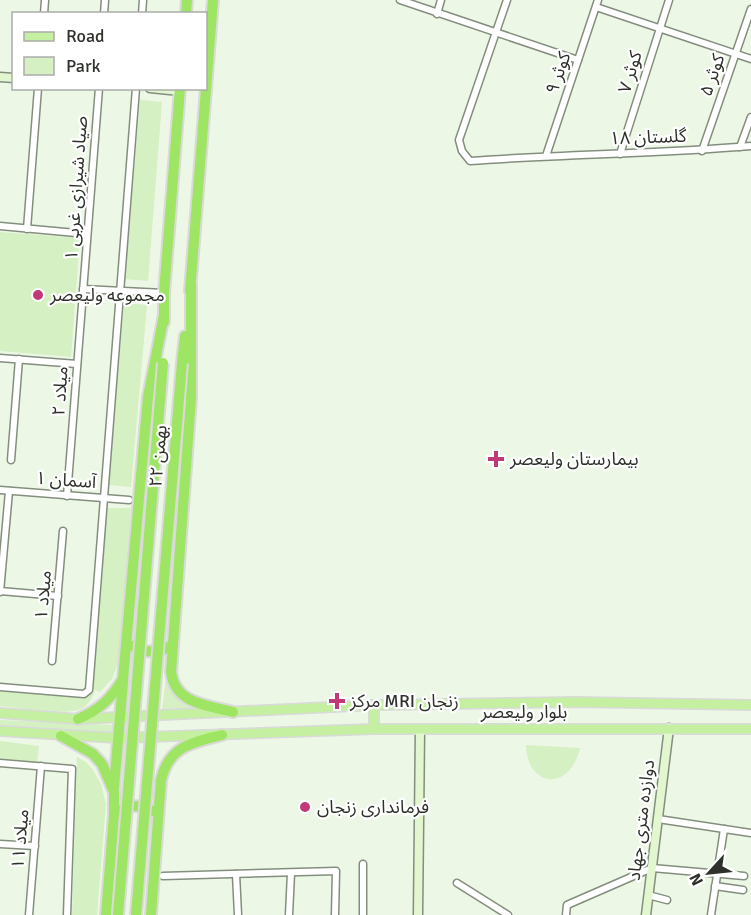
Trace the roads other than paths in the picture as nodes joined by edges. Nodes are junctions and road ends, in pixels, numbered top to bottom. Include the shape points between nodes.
1 (213, 0) edge
2 (399, 0) edge
3 (441, 0) edge
4 (507, 0) edge
5 (669, 0) edge
6 (597, 3) edge
7 (751, 9) edge
8 (437, 14) junction
9 (659, 28) junction
10 (496, 33) junction
11 (736, 54) junction
12 (751, 59) edge
13 (578, 60) junction
14 (207, 75) edge
15 (38, 90) edge
16 (99, 90) edge
17 (136, 90) edge
18 (180, 90) edge
19 (206, 90) edge
20 (751, 117) edge
21 (751, 146) edge
22 (740, 147) junction
23 (702, 151) junction
24 (621, 154) junction
25 (546, 156) junction
26 (0, 226) edge
27 (27, 229) junction
28 (87, 234) junction
29 (190, 286) junction
30 (83, 289) junction
31 (120, 291) junction
32 (164, 293) junction
33 (164, 315) junction
34 (0, 358) edge
35 (19, 359) junction
36 (77, 364) junction
37 (11, 460) dead end
38 (0, 490) edge
39 (9, 491) junction
40 (67, 495) junction
41 (103, 498) junction
42 (129, 500) dead end
43 (63, 531) dead end
44 (0, 591) edge
45 (57, 596) junction
46 (128, 643) junction
47 (173, 645) junction
48 (52, 661) dead end
49 (123, 679) junction
50 (0, 687) edge
51 (374, 705) junction
52 (751, 705) edge
53 (233, 711) junction
54 (0, 713) edge
55 (119, 717) junction
56 (78, 719) junction
57 (669, 728) junction
58 (375, 729) junction
59 (420, 729) junction
60 (751, 729) edge
61 (0, 731) edge
62 (222, 735) junction
63 (60, 736) junction
64 (118, 738) junction
65 (0, 763) edge
66 (41, 766) junction
67 (114, 792) junction
68 (114, 815) junction
69 (159, 818) junction
70 (658, 819) junction
71 (724, 829) junction
72 (751, 833) edge
73 (0, 844) edge
74 (35, 846) junction
75 (363, 864) dead end
76 (652, 868) junction
77 (291, 873) junction
78 (717, 873) junction
79 (236, 874) junction
80 (164, 876) dead end
81 (744, 876) dead end
82 (457, 883) dead end
83 (715, 886) junction
84 (743, 890) dead end
85 (648, 896) junction
86 (667, 900) dead end
87 (29, 915) edge
88 (67, 915) edge
89 (106, 915) edge
90 (118, 915) edge
91 (136, 915) edge
92 (151, 915) edge
93 (238, 915) edge
94 (289, 915) edge
95 (334, 915) edge
96 (363, 915) edge
97 (418, 915) edge
98 (508, 915) edge
99 (566, 915) edge
100 (646, 915) edge
101 (711, 915) edge

1 - 14 highway, ۲۲ بهمن
2 - 8 street
3 - 8 street
4 - 10 street
5 - 9 street, کوثر ۷
6 - 9 street
6 - 13 street, کوثر ۹
7 - 11 street, کوثر ۵
8 - 10 street
9 - 11 street
9 - 24 street, کوثر ۷
10 - 13 street
10 - 25 street, گلستان ۱۸ via 459,140 462,151 470,161
11 - 12 street
11 - 23 street, کوثر ۵
13 - 25 street, کوثر ۹
15 - 27 street
16 - 28 street, صیاد شیرازی غربی ۱
17 - 31 street
18 - 32 highway, ۲۲ بهمن
19 - 29 highway, ۲۲ بهمن
20 - 22 street
21 - 22 street, گلستان ۱۸
22 - 23 street, گلستان ۱۸
23 - 24 street, گلستان ۱۸
24 - 25 street, گلستان ۱۸
26 - 27 street
27 - 28 street
28 - 30 street, صیاد شیرازی غربی ۱
29 - 47 highway via 191,398
29 - 91 highway, ۲۲ بهمن, bridge
30 - 31 street
30 - 36 street, میلاد ۲
31 - 32 street
31 - 41 street
32 - 33 highway, ۲۲ بهمن
33 - 46 highway via 148,397
33 - 90 highway, ۲۲ بهمن, bridge
34 - 35 street
35 - 36 street
35 - 37 street
36 - 40 street, میلاد ۲
38 - 39 street, آسمان ۱
39 - 40 street, آسمان ۱
39 - 44 street
40 - 41 street, آسمان ۱
41 - 42 street, آسمان ۱
41 - 50 street via 89,690 84,694
43 - 45 street, میلاد ۱
44 - 45 street
45 - 48 street, میلاد ۱
46 - 47 highway via 150,652
46 - 49 highway
47 - 53 highway via 172,682 178,692 197,703
49 - 55 highway
49 - 56 highway via 103,706
51 - 52 main road, بلوار ولیعصر
51 - 53 main road, بلوار ولیعصر
51 - 58 main road
53 - 55 main road, بلوار ولیعصر
54 - 56 main road, بلوار ولیعصر
55 - 56 main road, بلوار ولیعصر
55 - 64 highway
57 - 59 main road, بلوار ولیعصر
57 - 60 main road, بلوار ولیعصر
57 - 70 street, دوازده متری جهاد
58 - 59 main road, بلوار ولیعصر
58 - 62 main road, بلوار ولیعصر
59 - 97 street
61 - 63 main road, بلوار ولیعصر
62 - 64 main road, بلوار ولیعصر
62 - 69 highway via 183,747 172,756 161,780
63 - 64 main road, بلوار ولیعصر
63 - 67 highway via 93,754 102,764
64 - 67 highway
65 - 66 street
66 - 74 street, میلاد ۱۱
66 - 88 street via 72,769
67 - 68 highway
68 - 69 highway via 137,806
68 - 89 highway
69 - 92 highway
70 - 71 street
70 - 76 street, دوازده متری جهاد
71 - 72 street
71 - 78 street
73 - 74 street
74 - 87 street, میلاد ۱۱
75 - 96 street
76 - 78 street
76 - 85 street, دوازده متری جهاد
76 - 99 street via 567,905
77 - 79 street
77 - 94 street
77 - 95 street via 336,871
78 - 81 street
78 - 83 street
79 - 80 street
79 - 93 street
82 - 98 street
83 - 84 street
83 - 101 street
85 - 86 street
85 - 100 street, دوازده متری جهاد

